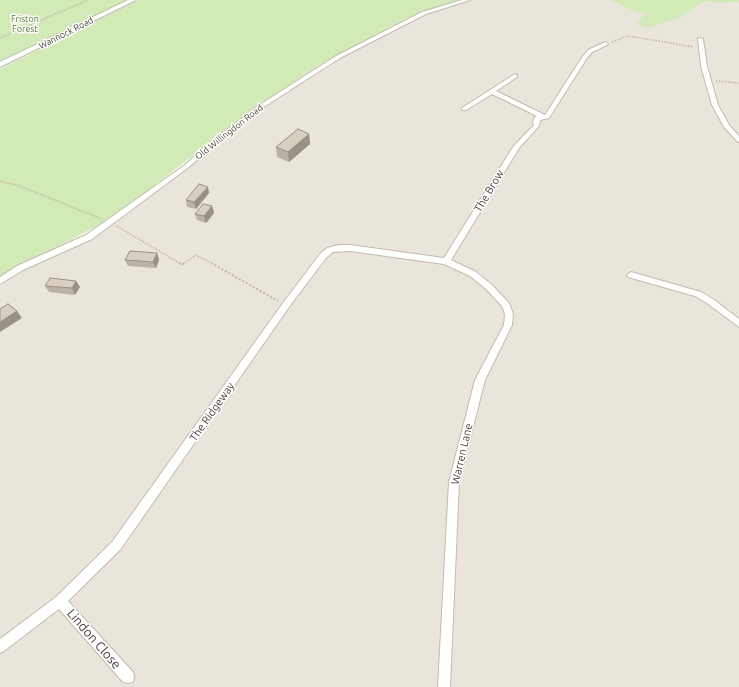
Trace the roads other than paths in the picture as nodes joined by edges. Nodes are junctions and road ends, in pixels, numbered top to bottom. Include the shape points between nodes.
1 (133, 0) edge
2 (467, 0) edge
3 (700, 39) dead end
4 (605, 44) road end
5 (0, 65) edge
6 (515, 76) dead end
7 (491, 91) junction
8 (464, 109) dead end
9 (544, 117) junction
10 (739, 140) edge
11 (446, 261) junction
12 (631, 275) dead end
13 (0, 280) edge
14 (739, 324) edge
15 (60, 601) junction
16 (0, 646) edge
17 (128, 678) dead end
18 (444, 687) edge

1 - 5 street, Wannock Road
2 - 13 street, Old Willingdon Road via 405,22 332,60 257,109 187,166 89,237 20,268
3 - 10 street via 715,106 726,126
4 - 9 street, The Brow via 590,51
6 - 7 street
7 - 8 street
7 - 9 street
9 - 11 street, The Brow via 537,118 537,125 516,146
11 - 15 street, The Ridgeway via 350,248 330,250 323,256 116,546
11 - 18 street, Warren Lane via 473,274 506,305 509,314 508,325 480,380 454,482
12 - 14 street via 698,294
15 - 16 street, The Ridgeway
15 - 17 street, Lindon Close

